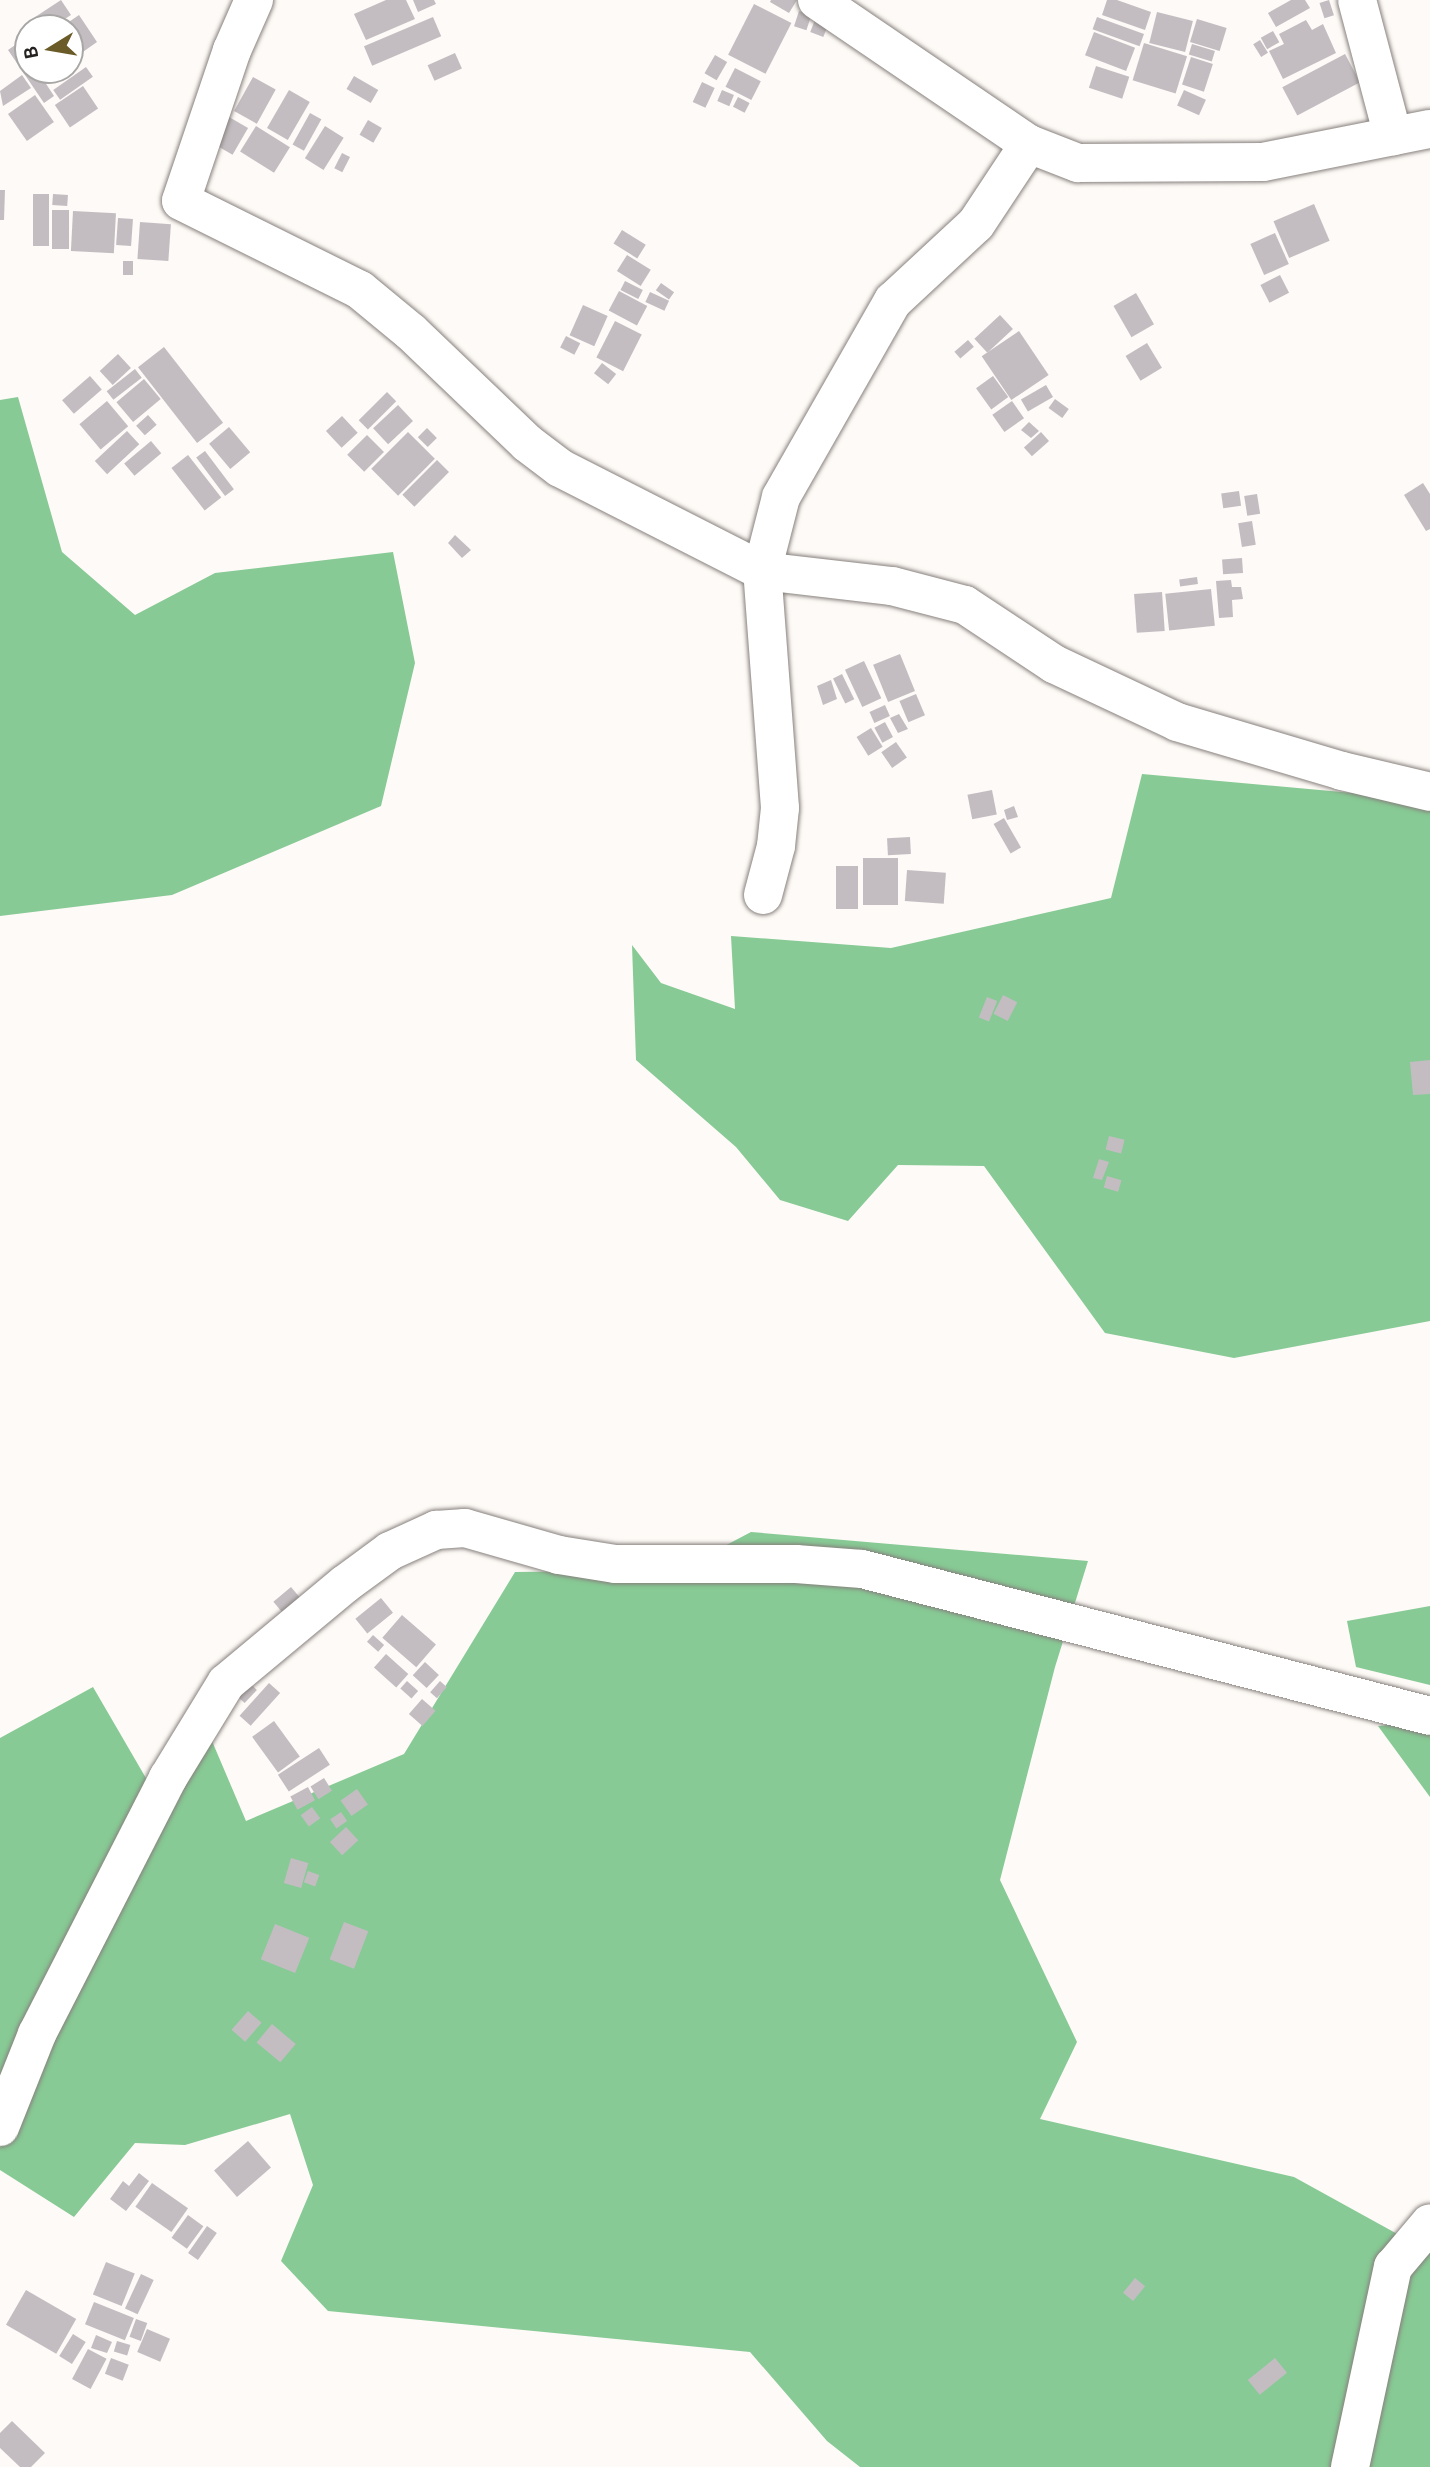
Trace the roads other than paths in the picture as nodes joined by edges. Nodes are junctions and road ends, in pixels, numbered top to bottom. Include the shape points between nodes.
1 (254, 0) edge
2 (817, 0) edge
3 (1356, 0) edge
4 (1412, 133) edge
5 (1029, 144) junction
6 (762, 571) junction
7 (1430, 792) edge
8 (763, 895) dead end
9 (1430, 1716) edge
10 (0, 2127) edge
11 (1430, 2223) edge
12 (1350, 2467) edge

1 - 6 street via 232,50 181,201 360,290 560,468
2 - 5 street
3 - 4 street
4 - 5 street via 1263,162 1078,163
5 - 6 street via 976,224 893,301 872,334 780,497
6 - 7 street via 892,586 965,605 1054,664 1177,722
6 - 8 street via 780,808
9 - 10 street via 862,1569 796,1564 615,1564 559,1556 465,1528 436,1530 390,1551 226,1683 168,1778 43,2022
11 - 12 street via 1393,2267

